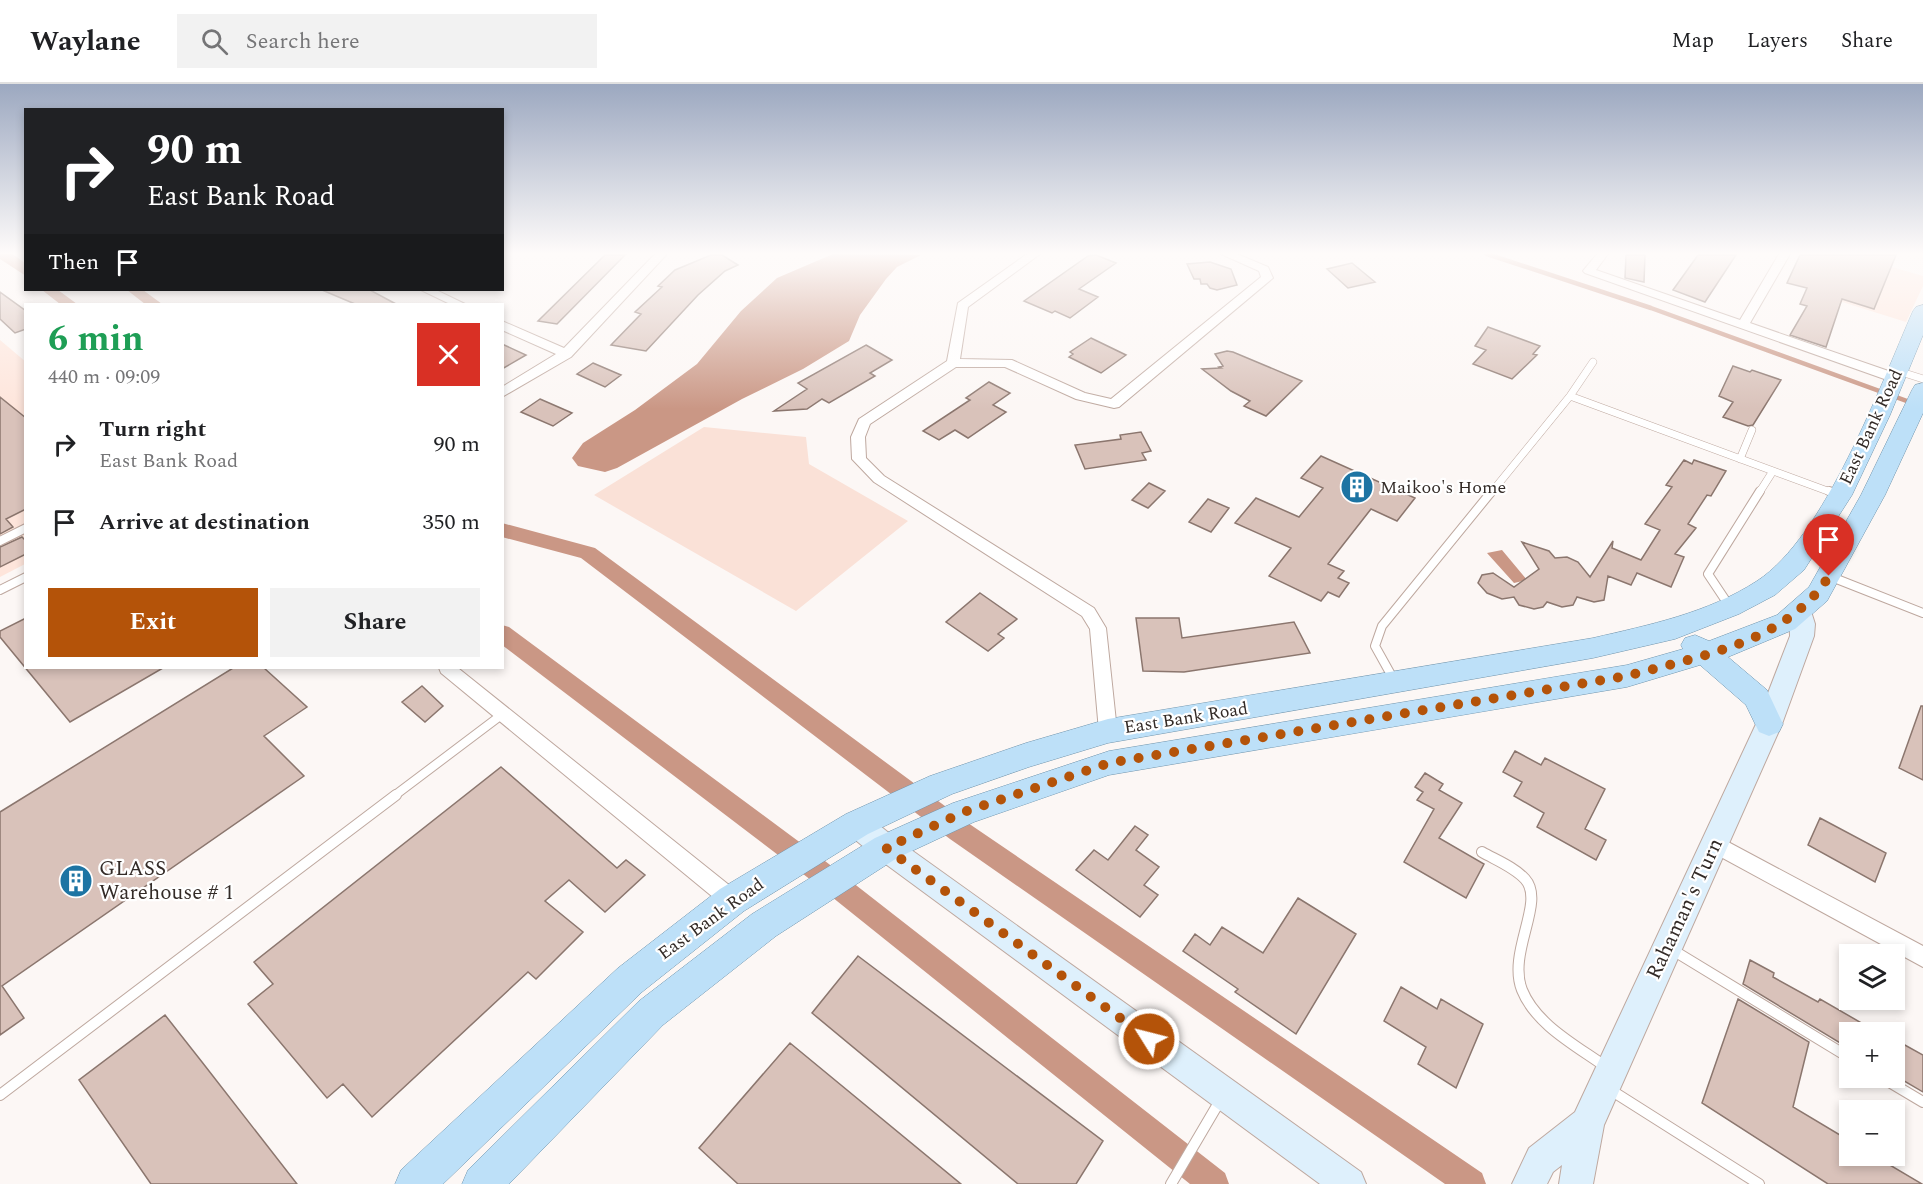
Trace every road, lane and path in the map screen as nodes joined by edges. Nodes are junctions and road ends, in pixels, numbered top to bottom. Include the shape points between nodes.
1 (613, 305) edge
2 (963, 305) edge
3 (1234, 305) edge
4 (1689, 305) edge
5 (1754, 305) edge
6 (1923, 311) edge
7 (1743, 324) junction
8 (504, 326) edge
9 (566, 354) junction
10 (1593, 362) dead end
11 (953, 363) junction
12 (1895, 377) junction
13 (1923, 379) edge
14 (1923, 390) edge
15 (504, 392) edge
16 (1570, 396) junction
17 (1752, 430) dead end
18 (1740, 459) junction
19 (1773, 471) junction
20 (1840, 495) junction
21 (24, 529) edge
22 (0, 541) edge
23 (1829, 576) junction
24 (24, 578) edge
25 (0, 590) edge
26 (1730, 607) junction
27 (1801, 611) junction
28 (1923, 613) edge
29 (1675, 629) junction
30 (1706, 654) junction
31 (448, 669) edge
32 (1395, 683) junction
33 (504, 713) junction
34 (1769, 724) junction
35 (1108, 731) junction
36 (857, 824) junction
37 (1715, 844) junction
38 (886, 848) junction
39 (1482, 852) dead end
40 (732, 900) junction
41 (1668, 947) junction
42 (1923, 957) edge
43 (1839, 1051) edge
44 (1607, 1078) junction
45 (1899, 1088) edge
46 (1224, 1093) junction
47 (0, 1095) edge
48 (1923, 1102) edge
49 (1587, 1124) junction
50 (1535, 1172) edge
51 (1172, 1183) edge
52 (1576, 1183) edge
53 (415, 1184) edge
54 (482, 1184) edge
55 (1349, 1184) edge
56 (1759, 1184) edge

1 - 9 street
2 - 11 street
3 - 11 street via 1114,404 1081,396 1007,363
4 - 7 street
5 - 7 street
6 - 12 main road, East Bank Road
7 - 12 street
8 - 9 street
9 - 15 street
10 - 16 lane
11 - 35 street via 864,422 858,437 859,459 879,479 1088,612 1098,628
12 - 13 lane
12 - 20 main road, East Bank Road
14 - 23 main road, East Bank Road
16 - 18 lane
16 - 32 lane via 1382,626 1375,646
17 - 18 lane
18 - 19 lane
19 - 20 lane
19 - 26 lane via 1707,574
20 - 26 main road, East Bank Road via 1795,564 1766,588
21 - 22 lane
23 - 27 main road, East Bank Road
23 - 28 lane
24 - 25 lane
26 - 29 main road, East Bank Road
27 - 30 main road, East Bank Road via 1764,633
27 - 34 main road, Rahaman's Turn via 1802,636
29 - 30 main road
29 - 32 main road, East Bank Road via 1593,648
30 - 34 main road via 1756,698
30 - 38 main road, East Bank Road via 1627,676 1109,763 964,812
31 - 33 street
32 - 35 main road, East Bank Road
33 - 40 street
33 - 47 lane
34 - 37 main road, Rahaman's Turn
35 - 36 main road, East Bank Road via 1026,754 940,785
36 - 38 main road
36 - 40 main road, East Bank Road
37 - 41 main road, Rahaman's Turn
37 - 42 street
38 - 46 main road
38 - 54 main road, East Bank Road via 765,925 651,1013
39 - 44 lane via 1527,880 1533,893 1517,973 1522,992 1535,1010
40 - 53 main road, East Bank Road via 630,980
41 - 43 lane
41 - 44 main road, Rahaman's Turn
44 - 49 main road, Rahaman's Turn
44 - 56 lane
45 - 48 lane
46 - 51 lane
46 - 55 main road
49 - 50 main road, Rahaman's Turn
49 - 52 main road

